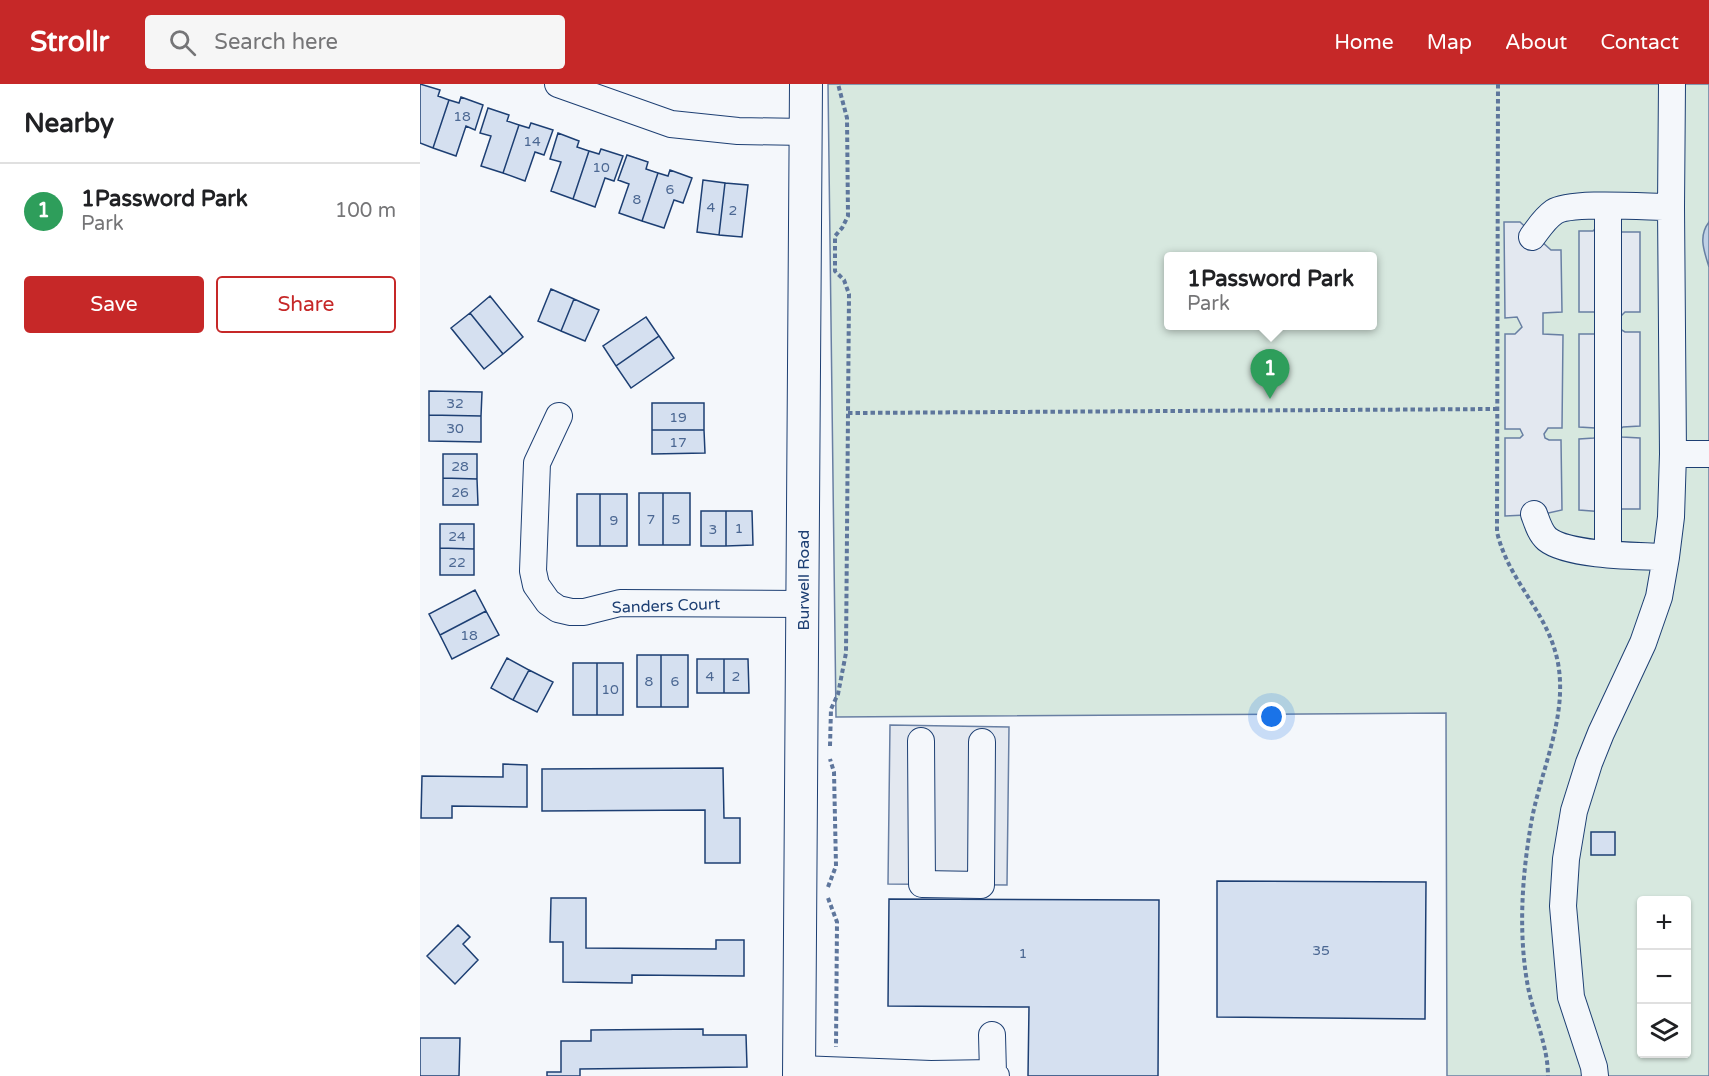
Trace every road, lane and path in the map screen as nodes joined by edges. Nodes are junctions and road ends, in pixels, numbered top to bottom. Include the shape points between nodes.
1 (558, 84) edge
2 (806, 84) edge
3 (838, 84) edge
4 (1498, 84) edge
5 (1672, 84) edge
6 (806, 132) junction
7 (1608, 207) junction
8 (1671, 207) junction
9 (1532, 237) dead end
10 (1497, 409) junction
11 (848, 413) junction
12 (559, 416) dead end
13 (1673, 454) junction
14 (1709, 454) edge
15 (1534, 514) dead end
16 (1608, 554) junction
17 (1666, 557) junction
18 (803, 604) junction
19 (921, 741) dead end
20 (982, 742) dead end
21 (992, 1035) dead end
22 (836, 1070) junction
23 (800, 1072) edge
24 (931, 1075) edge
25 (994, 1075) edge
26 (1548, 1076) edge
27 (1595, 1076) edge

1 - 6 street via 671,124 738,131
2 - 6 main road, Burwell Road
3 - 11 path via 847,118 848,216 835,236 835,271 844,280 849,294
4 - 10 path
5 - 8 street
6 - 18 main road, Burwell Road
7 - 8 street
7 - 9 street via 1556,211
7 - 16 street
8 - 13 street
10 - 11 path
10 - 26 path via 1497,532 1512,573 1538,611 1552,641 1558,665 1557,726 1532,816 1523,906 1527,984
11 - 22 path via 846,653 831,709 836,866 827,889 837,922
12 - 18 street, Sanders Court via 537,463 533,571 536,585 548,602 571,612 620,603
13 - 14 street
13 - 17 street
15 - 16 street via 1546,538 1556,544
16 - 17 street
17 - 27 street via 1659,597 1643,644 1589,763 1566,859 1563,906 1571,998
18 - 23 main road, Burwell Road
19 - 20 street via 922,884 981,885
21 - 25 street
22 - 23 street
22 - 24 street
24 - 25 street

